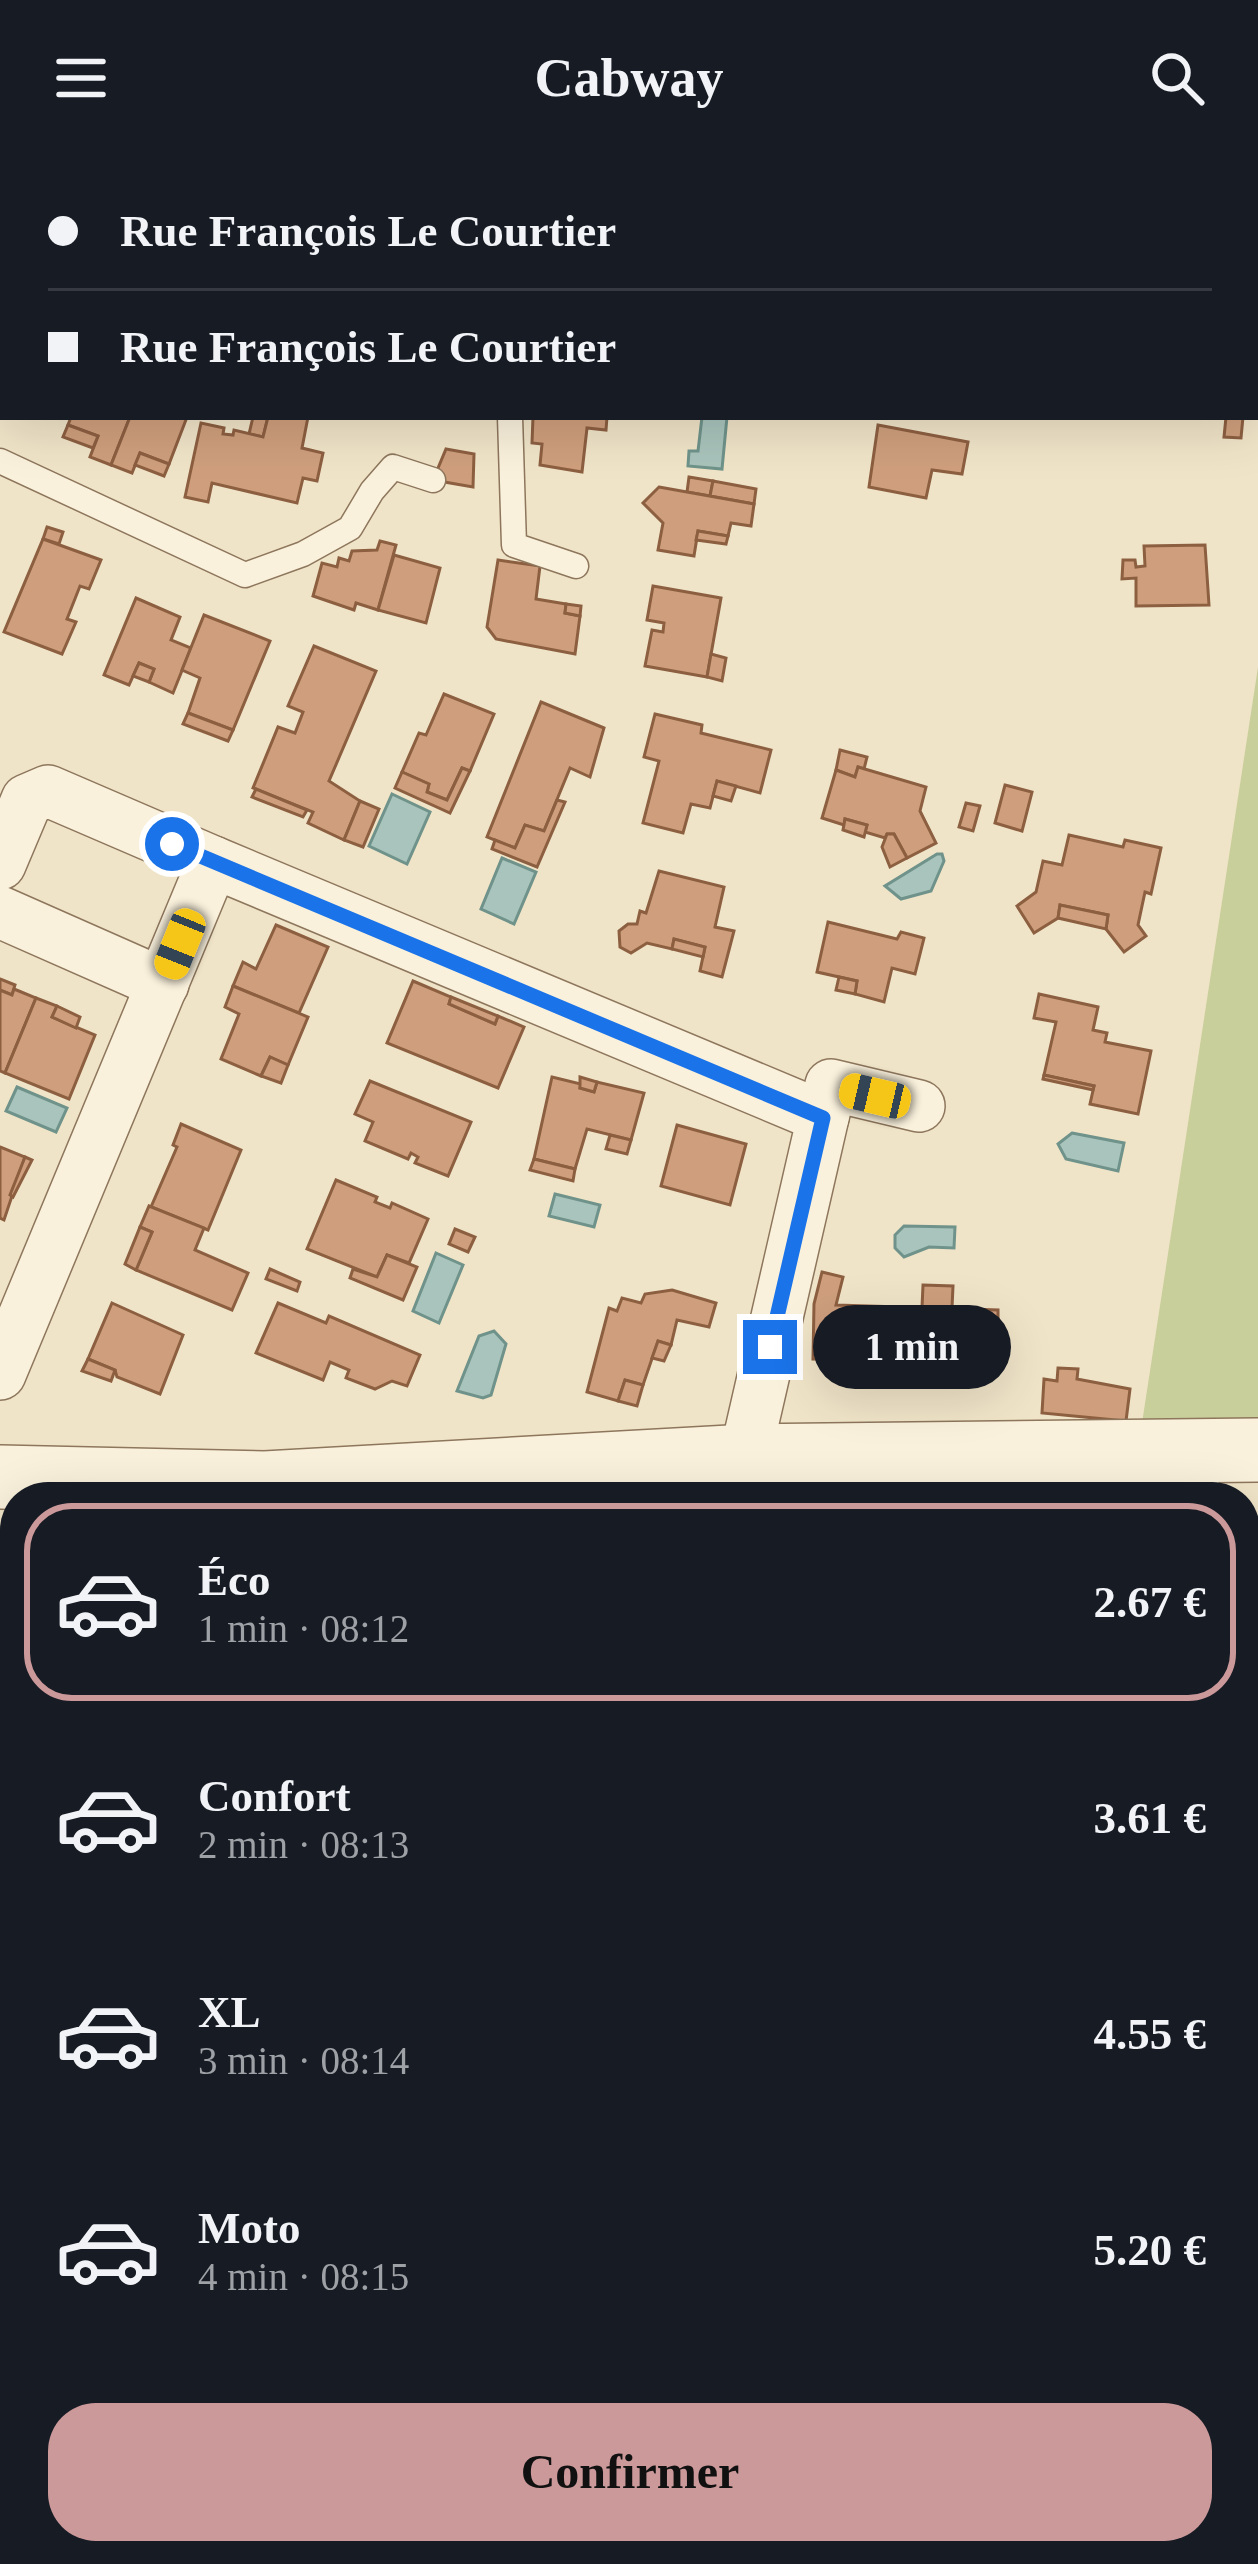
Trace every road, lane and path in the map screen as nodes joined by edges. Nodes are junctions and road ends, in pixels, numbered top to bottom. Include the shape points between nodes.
1 (510, 420) edge
2 (0, 461) edge
3 (433, 480) dead end
4 (576, 566) dead end
5 (213, 862) junction
6 (0, 864) edge
7 (0, 912) edge
8 (164, 984) junction
9 (920, 1106) dead end
10 (823, 1118) junction
11 (0, 1374) edge
12 (748, 1456) junction
13 (1224, 1466) edge
14 (0, 1477) edge
15 (102, 1482) edge
16 (379, 1482) edge

1 - 4 lane via 514,545
2 - 3 lane via 244,575 350,528 393,467
5 - 6 street via 48,790 26,800
5 - 8 street
5 - 10 street
7 - 8 street
8 - 11 street
9 - 10 street via 831,1085
10 - 12 street
12 - 13 street
12 - 16 street
14 - 15 street

